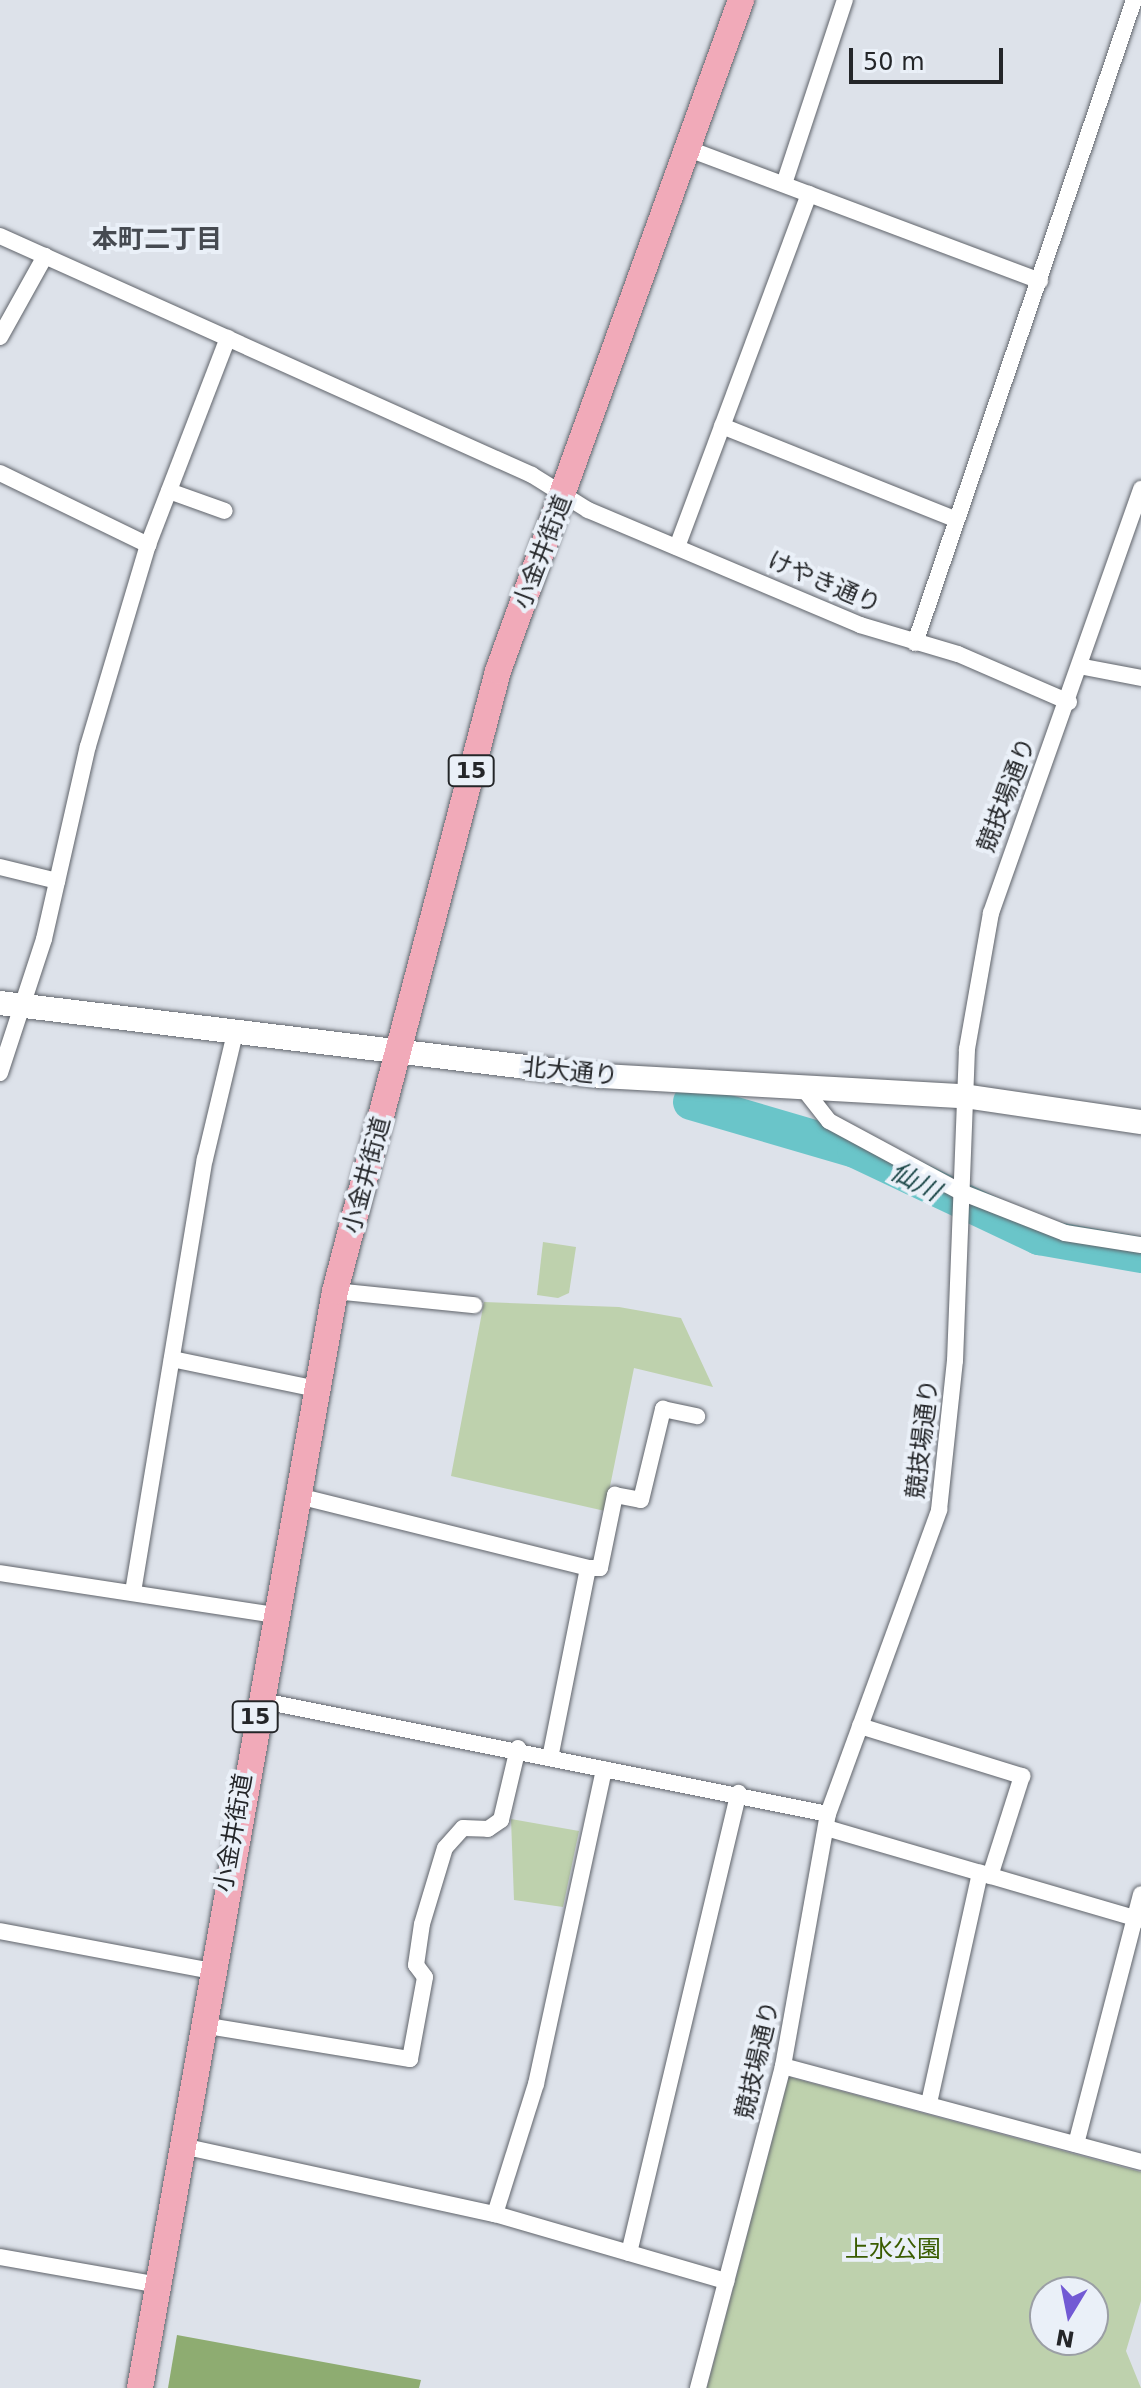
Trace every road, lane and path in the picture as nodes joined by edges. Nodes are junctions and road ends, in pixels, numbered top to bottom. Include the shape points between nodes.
1 (741, 0) edge
2 (845, 0) edge
3 (1134, 0) edge
4 (689, 149) junction
5 (784, 184) junction
6 (809, 194) junction
7 (0, 236) edge
8 (45, 256) junction
9 (1040, 281) junction
10 (0, 337) edge
11 (228, 338) junction
12 (722, 426) junction
13 (0, 473) edge
14 (1141, 489) edge
15 (169, 491) junction
16 (564, 496) junction
17 (225, 511) dead end
18 (955, 519) junction
19 (148, 545) junction
20 (677, 547) junction
21 (915, 643) junction
22 (1084, 667) junction
23 (1141, 678) edge
24 (1069, 702) junction
25 (0, 867) edge
26 (57, 881) junction
27 (12, 1005) edge
28 (235, 1033) junction
29 (400, 1053) junction
30 (0, 1073) edge
31 (803, 1088) junction
32 (964, 1096) junction
33 (1141, 1122) edge
34 (961, 1192) junction
35 (1141, 1245) edge
36 (335, 1291) junction
37 (474, 1305) dead end
38 (172, 1359) junction
39 (312, 1388) junction
40 (697, 1416) dead end
41 (294, 1495) junction
42 (588, 1568) junction
43 (0, 1573) edge
44 (133, 1592) junction
45 (273, 1615) junction
46 (258, 1700) junction
47 (860, 1726) junction
48 (518, 1748) junction
49 (551, 1754) junction
50 (604, 1769) junction
51 (739, 1793) junction
52 (829, 1821) junction
53 (985, 1874) junction
54 (1141, 1894) edge
55 (1138, 1919) edge
56 (0, 1931) edge
57 (211, 1971) junction
58 (202, 2025) junction
59 (783, 2066) junction
60 (929, 2103) junction
61 (1076, 2144) junction
62 (182, 2146) junction
63 (1141, 2162) edge
64 (495, 2214) junction
65 (629, 2253) junction
66 (0, 2257) edge
67 (726, 2281) junction
68 (158, 2285) junction
69 (140, 2388) edge
70 (698, 2388) edge

1 - 4 main road, 小金井街道 / 15
2 - 5 street
3 - 9 street
4 - 5 street
4 - 16 main road, 小金井街道 / 15
5 - 6 street
6 - 9 street
6 - 12 street
7 - 8 street, けやき通り
8 - 10 street
8 - 11 street, けやき通り
9 - 18 street
11 - 15 street
11 - 16 street, けやき通り
12 - 18 street
12 - 20 street
13 - 19 street
14 - 22 street, 競技場通り
15 - 17 street
15 - 19 street
16 - 20 street, けやき通り
16 - 29 main road, 小金井街道 / 15 via 498,671
18 - 21 street
19 - 26 street via 88,746
20 - 21 street, けやき通り
21 - 24 street, けやき通り
22 - 23 street
22 - 24 street, 競技場通り
24 - 32 street, 競技場通り via 996,891 972,1005
25 - 26 street
26 - 27 street
27 - 28 street, 北大通り
27 - 30 street
28 - 29 street, 北大通り
28 - 38 street
29 - 31 street, 北大通り via 642,1080
29 - 36 main road, 小金井街道 / 15
31 - 32 street, 北大通り
31 - 34 street via 829,1121
32 - 33 street, 北大通り
32 - 34 street, 競技場通り
34 - 35 street via 1065,1233
34 - 47 street, 競技場通り via 952,1417 939,1510
36 - 37 street
36 - 39 main road, 小金井街道 / 15
38 - 39 street
38 - 44 street
39 - 41 main road, 小金井街道 / 15
40 - 42 street via 663,1409 641,1500 615,1495 600,1568
41 - 42 street
41 - 45 main road, 小金井街道 / 15
42 - 49 street
43 - 44 street
44 - 45 street
45 - 46 main road, 小金井街道 / 15
46 - 48 street
46 - 57 main road, 小金井街道 / 15
47 - 52 street, 競技場通り
47 - 53 street via 1022,1776
48 - 49 street
48 - 58 street via 501,1820 488,1829 463,1828 445,1848 422,1924 416,1965 425,1977 410,2059
49 - 50 street
50 - 51 street
50 - 64 street via 536,2084
51 - 52 street
51 - 65 street
52 - 53 street
52 - 59 street, 競技場通り
53 - 55 street
53 - 60 street
54 - 55 street
55 - 61 street
56 - 57 street
57 - 58 main road, 小金井街道 / 15
58 - 62 main road, 小金井街道 / 15
59 - 60 street
59 - 67 street, 競技場通り
60 - 61 street
61 - 63 street
62 - 64 street
62 - 68 main road, 小金井街道 / 15
64 - 65 street
65 - 67 street
66 - 68 street
67 - 70 street, 競技場通り
68 - 69 main road, 小金井街道 / 15

